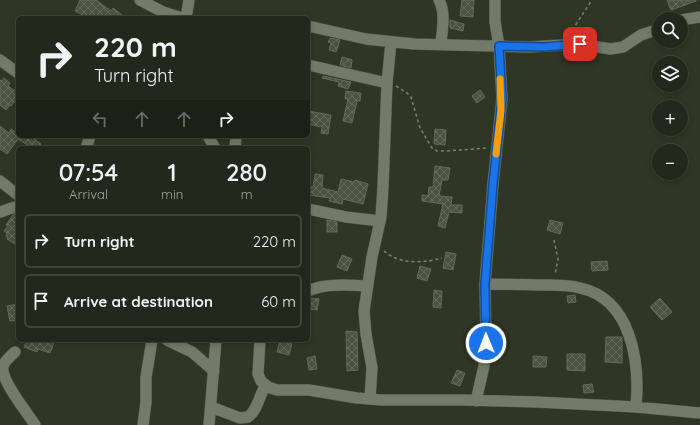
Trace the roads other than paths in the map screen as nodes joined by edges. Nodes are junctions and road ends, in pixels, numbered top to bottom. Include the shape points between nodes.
1 (140, 0) edge
2 (189, 0) edge
3 (439, 0) edge
4 (495, 0) edge
5 (176, 16) edge
6 (186, 16) edge
7 (700, 17) edge
8 (688, 19) edge
9 (310, 26) edge
10 (652, 31) edge
11 (391, 42) junction
12 (441, 44) junction
13 (499, 46) junction
14 (0, 60) edge
15 (310, 65) edge
16 (16, 72) edge
17 (387, 83) junction
18 (0, 180) edge
19 (16, 193) edge
20 (16, 207) edge
21 (310, 209) edge
22 (0, 212) edge
23 (380, 221) junction
24 (485, 284) junction
25 (367, 286) junction
26 (310, 290) edge
27 (152, 342) edge
28 (171, 342) edge
29 (216, 342) edge
30 (260, 342) edge
31 (16, 352) dead end
32 (214, 371) junction
33 (266, 385) junction
34 (370, 399) junction
35 (476, 401) junction
36 (211, 407) junction
37 (636, 407) junction
38 (700, 413) edge
39 (35, 425) edge
40 (143, 425) edge
41 (209, 425) edge

1 - 5 street
2 - 6 street
3 - 12 street via 443,18
4 - 13 street
7 - 8 street
9 - 11 street
10 - 13 street via 620,48 610,49 580,44
11 - 12 street
11 - 17 street
12 - 13 street
13 - 24 street via 502,99
14 - 16 street
15 - 17 street
17 - 23 street
18 - 19 street
20 - 22 street
21 - 23 street
23 - 25 street
24 - 35 street via 486,343
24 - 37 street via 582,288 604,298 620,316 630,338 634,358
25 - 26 street via 342,285
25 - 34 street via 364,311 372,368
27 - 40 street via 146,377
28 - 32 street via 192,352
29 - 32 street
30 - 33 street via 258,374
31 - 39 street via 5,362 3,372 7,384
32 - 36 street
33 - 34 street via 277,390 309,390
33 - 36 street via 254,411 248,417 240,418
34 - 35 street
35 - 37 street
36 - 41 street
37 - 38 street

